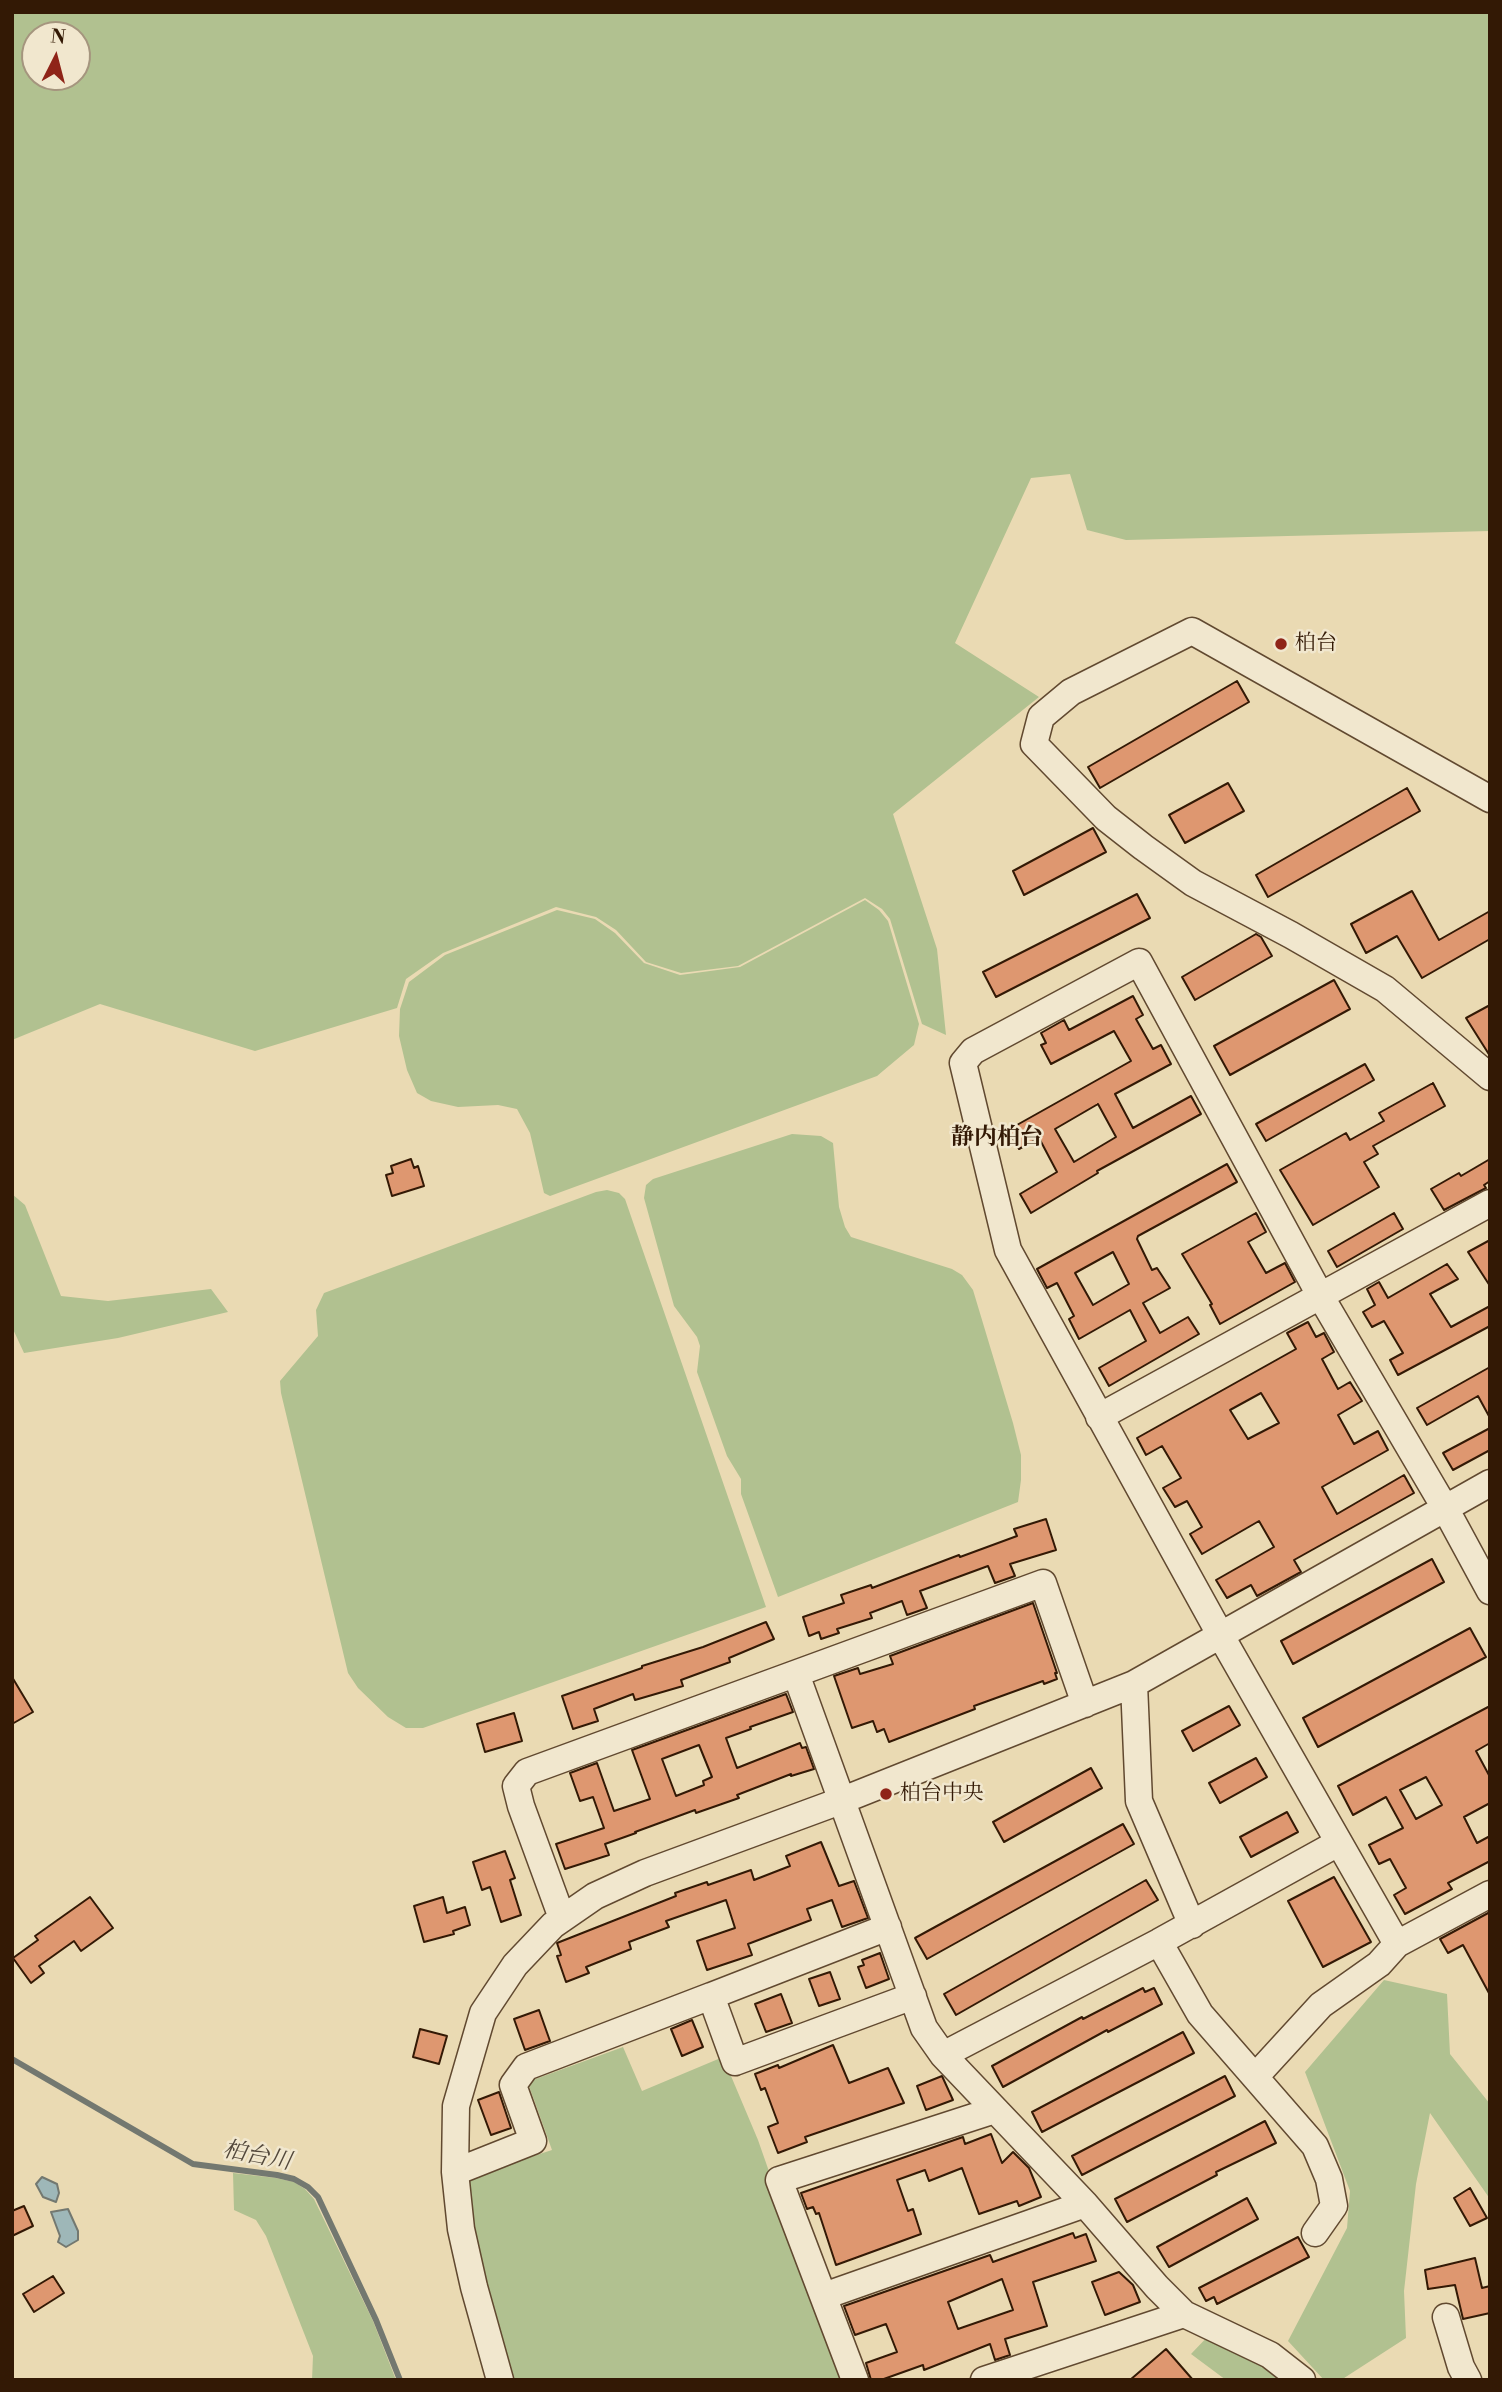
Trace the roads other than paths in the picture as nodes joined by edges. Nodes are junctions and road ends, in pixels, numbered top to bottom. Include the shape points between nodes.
1 (1490, 799) edge
2 (1490, 1077) edge
3 (1490, 1203) edge
4 (1321, 1297) junction
5 (1099, 1417) junction
6 (1490, 1483) edge
7 (1445, 1508) junction
8 (1490, 1591) edge
9 (1221, 1636) junction
10 (796, 1674) junction
11 (1134, 1684) junction
12 (1085, 1704) junction
13 (843, 1800) junction
14 (1338, 1843) junction
15 (1490, 1894) edge
16 (562, 1918) junction
17 (1192, 1925) junction
18 (888, 1927) junction
19 (1159, 1942) junction
20 (1397, 1944) junction
21 (711, 1996) junction
22 (913, 1996) junction
23 (943, 2055) junction
24 (1255, 2077) junction
25 (995, 2110) junction
26 (455, 2172) junction
27 (1086, 2204) junction
28 (1315, 2233) dead end
29 (824, 2296) junction
30 (1184, 2314) junction
31 (1446, 2317) dead end
32 (1033, 2372) edge
33 (500, 2380) edge
34 (855, 2380) edge
35 (984, 2380) edge
36 (1302, 2380) edge
37 (1468, 2380) edge

1 - 2 street via 1192,631 1071,692 1041,717 1034,744 1106,818 1173,869 1385,989
3 - 4 street
4 - 5 street
4 - 5 street via 1139,962 973,1051 963,1063 1008,1250
4 - 7 street
5 - 9 street
6 - 7 street
7 - 8 street
7 - 9 street
9 - 11 street
9 - 14 street
10 - 12 street via 1043,1583
10 - 13 street
10 - 16 street via 527,1772 516,1786
11 - 12 street
11 - 17 street via 1139,1801
12 - 13 street
13 - 16 street via 645,1873 595,1896
13 - 18 street
14 - 17 street
14 - 20 street
15 - 20 street
16 - 26 street via 515,1965 483,2013 456,2106
17 - 19 street
18 - 21 street
18 - 22 street
19 - 23 street
19 - 24 street via 1200,2014
20 - 24 street via 1379,1964 1321,2005
21 - 22 street via 735,2062
21 - 26 street via 526,2067 513,2085 533,2141
22 - 23 street via 924,2028
23 - 25 street
24 - 28 street via 1315,2146 1329,2179 1334,2206
25 - 27 street
25 - 29 street via 779,2180
26 - 33 street via 461,2229
27 - 29 street
27 - 30 street
29 - 34 street
30 - 32 street
30 - 36 street via 1270,2355
31 - 37 street
32 - 35 street

